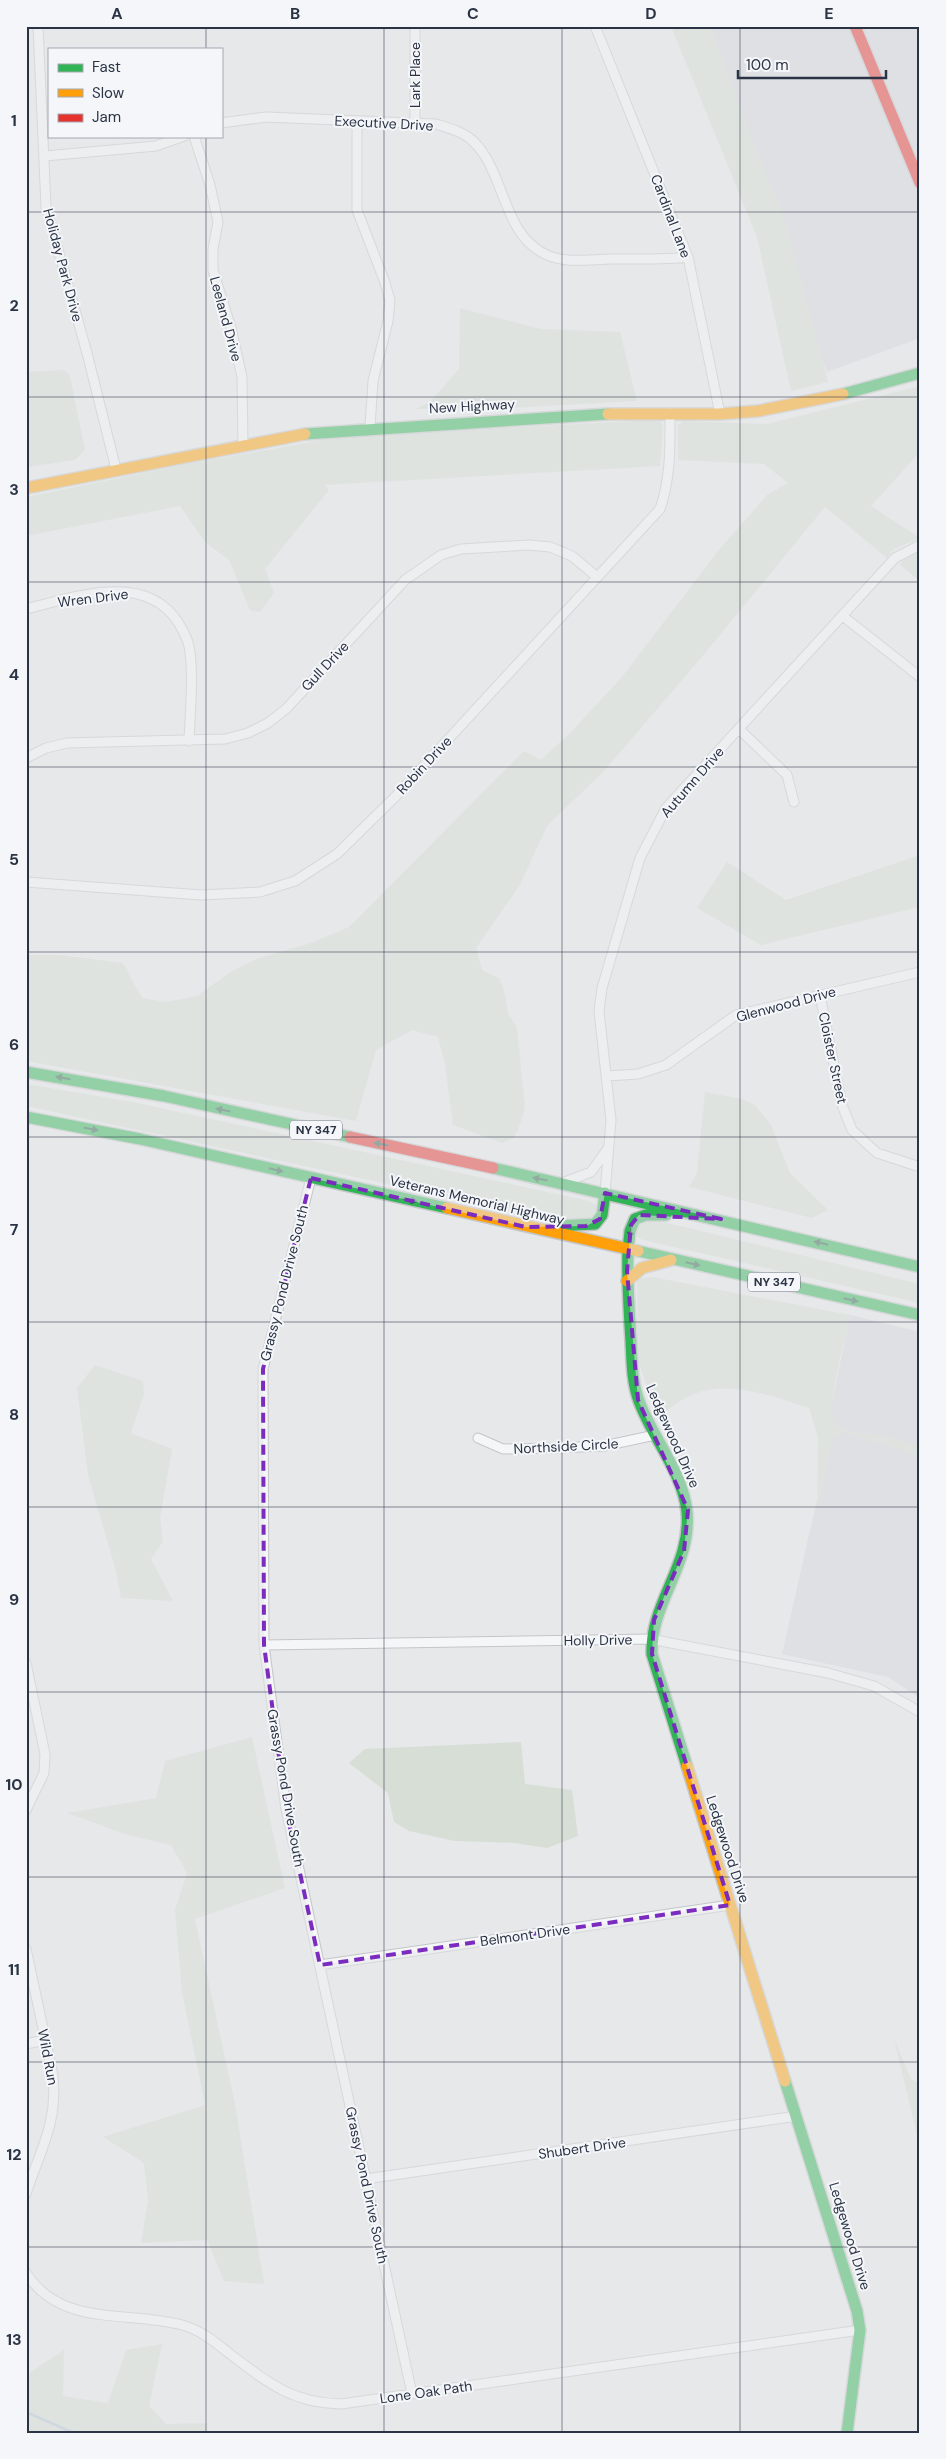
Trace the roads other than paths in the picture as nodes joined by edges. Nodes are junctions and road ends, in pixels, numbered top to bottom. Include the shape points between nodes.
1 (38, 26) edge
2 (415, 26) edge
3 (594, 26) edge
4 (855, 26) edge
5 (357, 121) junction
6 (222, 123) edge
7 (415, 124) junction
8 (178, 138) edge
9 (195, 138) edge
10 (45, 156) junction
11 (920, 183) edge
12 (688, 257) junction
13 (920, 373) edge
14 (670, 413) junction
15 (720, 414) junction
16 (370, 426) junction
17 (243, 445) junction
18 (116, 469) junction
19 (26, 488) edge
20 (920, 545) edge
21 (597, 577) junction
22 (26, 609) edge
23 (844, 617) junction
24 (920, 677) edge
25 (739, 729) junction
26 (189, 741) junction
27 (26, 758) edge
28 (794, 802) dead end
29 (26, 882) edge
30 (920, 972) edge
31 (820, 995) junction
32 (26, 1072) edge
33 (607, 1076) junction
34 (26, 1116) edge
35 (608, 1148) junction
36 (920, 1167) edge
37 (311, 1178) junction
38 (562, 1184) junction
39 (605, 1193) junction
40 (722, 1220) junction
41 (526, 1226) junction
42 (628, 1250) junction
43 (672, 1259) junction
44 (920, 1267) edge
45 (627, 1281) junction
46 (920, 1315) edge
47 (655, 1435) junction
48 (478, 1438) dead end
49 (650, 1639) junction
50 (264, 1645) junction
51 (26, 1663) edge
52 (920, 1712) edge
53 (26, 1810) edge
54 (730, 1905) junction
55 (26, 1949) edge
56 (320, 1965) junction
57 (45, 2040) junction
58 (26, 2044) edge
59 (798, 2116) junction
60 (366, 2179) junction
61 (26, 2194) edge
62 (26, 2273) edge
63 (860, 2330) junction
64 (412, 2394) junction
65 (847, 2433) edge

1 - 10 street, Holiday Park Drive
2 - 7 street, Lark Place
3 - 12 street, Cardinal Lane
4 - 11 main road
5 - 6 street, Executive Drive via 266,117
5 - 7 street, Executive Drive
5 - 16 street via 357,210 390,300 373,382
7 - 12 street, Executive Drive via 436,124 455,130 472,141 485,156 512,219 526,239 546,255 587,260
8 - 10 street via 156,146
9 - 17 street, Leeland Drive via 218,222 213,270 242,377
10 - 18 street, Holiday Park Drive via 46,207
12 - 15 street, Cardinal Lane
13 - 15 main road, New Highway via 789,406
14 - 15 main road, New Highway
14 - 16 main road, New Highway via 587,414
14 - 21 street, Robin Drive via 669,471 660,509
16 - 17 main road, New Highway
17 - 18 main road, New Highway
18 - 19 main road, New Highway
20 - 23 street, Autumn Drive via 895,558
21 - 26 street, Gull Drive via 572,556 550,547 461,549 441,555 404,580 286,709 268,723 225,739
21 - 29 street, Robin Drive via 398,795 337,854 296,881 260,892 201,895
22 - 26 street, Wren Drive via 89,595 128,591 163,604 183,631 189,646
23 - 24 street
23 - 25 street, Autumn Drive
25 - 28 street via 787,775
25 - 33 street, Autumn Drive via 666,808 640,858 602,988 599,1011
26 - 27 street, Gull Drive via 66,743
30 - 31 street, Glenwood Drive
31 - 33 street, Glenwood Drive via 736,1015 666,1065 638,1074
31 - 36 street, Cloister Street via 842,1105 852,1130 877,1153
38 -> 32 main road, NY 347 via 162,1096
33 - 35 street, Autumn Drive via 611,1120
34 -> 37 main road, Veterans Memorial Highway / NY 347
35 - 38 street, Autumn Drive via 591,1172
35 - 39 street, Autumn Drive
37 -> 41 main road, Veterans Memorial Highway / NY 347
37 - 50 street, Grassy Pond Drive South via 262,1369
38 - 39 main road, NY 347
39 - 40 main road, NY 347
39 - 41 main road via 602,1215 595,1224
40 -> 42 main road, Ledgewood Drive via 639,1215 631,1226
44 -> 40 main road, NY 347
41 - 42 main road, Veterans Memorial Highway / NY 347
42 - 43 main road, Veterans Memorial Highway / NY 347
42 - 45 main road, Ledgewood Drive
43 - 45 main road via 638,1271
43 -> 46 main road, Veterans Memorial Highway / NY 347
45 - 47 main road, Ledgewood Drive via 634,1384
47 - 48 street, Northside Circle via 604,1446 504,1449
47 - 49 main road, Ledgewood Drive via 680,1485 688,1510 688,1532 684,1551 654,1620
49 - 50 street, Holly Drive
49 - 52 street, Holly Drive via 828,1673 874,1686
49 - 54 main road, Ledgewood Drive via 656,1673
50 - 56 street, Grassy Pond Drive South via 286,1809
51 - 53 street via 45,1754 44,1773
54 - 56 street, Belmont Drive
54 - 59 main road, Ledgewood Drive
55 - 57 street, Wild Run
56 - 60 street, Grassy Pond Drive South
57 - 58 street
57 - 61 street, Wild Run via 55,2094 54,2114
59 - 60 street, Shubert Drive
59 - 63 main road, Ledgewood Drive
60 - 64 street, Grassy Pond Drive South
62 - 64 street, Lone Oak Path via 48,2297 68,2308 181,2325 204,2334 260,2377 298,2398 341,2404
63 - 64 street, Lone Oak Path
63 - 65 main road, Ledgewood Drive

